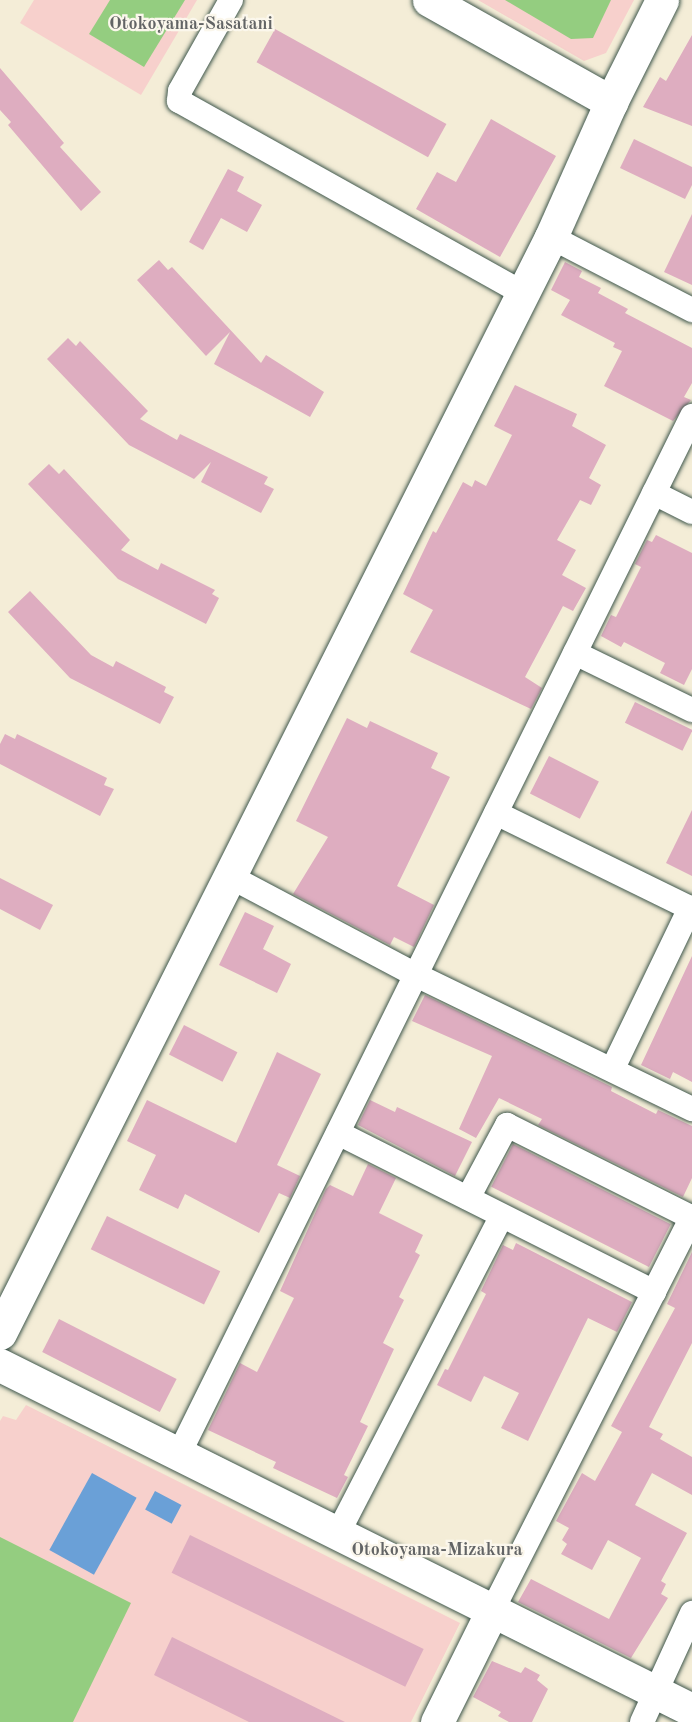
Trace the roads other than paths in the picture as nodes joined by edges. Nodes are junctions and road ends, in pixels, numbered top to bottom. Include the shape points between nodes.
1 (231, 0) edge
2 (429, 0) edge
3 (662, 0) edge
4 (611, 102) junction
5 (551, 237) junction
6 (521, 292) junction
7 (692, 309) edge
8 (692, 416) edge
9 (654, 493) junction
10 (692, 512) edge
11 (575, 653) junction
12 (692, 710) edge
13 (496, 813) junction
14 (229, 876) junction
15 (691, 909) edge
16 (416, 975) junction
17 (613, 1068) junction
18 (692, 1109) edge
19 (338, 1133) junction
20 (468, 1198) junction
21 (502, 1215) junction
22 (692, 1217) edge
23 (654, 1292) junction
24 (0, 1333) edge
25 (0, 1365) edge
26 (179, 1454) junction
27 (337, 1535) junction
28 (491, 1613) junction
29 (692, 1613) edge
30 (656, 1693) junction
31 (692, 1710) edge
32 (438, 1722) edge
33 (642, 1722) edge

1 - 6 street via 180,91 179,101
2 - 4 street
3 - 4 street
4 - 5 street
5 - 6 street
5 - 7 street
6 - 14 street
8 - 9 street
9 - 10 street
9 - 11 street
11 - 12 street
11 - 13 street
13 - 15 street
13 - 16 street
14 - 16 street
14 - 24 street
15 - 17 street
16 - 17 street
16 - 19 street
17 - 18 street
19 - 20 street
19 - 26 street
20 - 21 street
20 - 22 street via 507,1125
21 - 23 street
21 - 27 street
22 - 23 street
23 - 28 street
25 - 26 street
26 - 27 street
27 - 28 street
28 - 30 street
28 - 32 street
29 - 30 street
30 - 31 street
30 - 33 street

